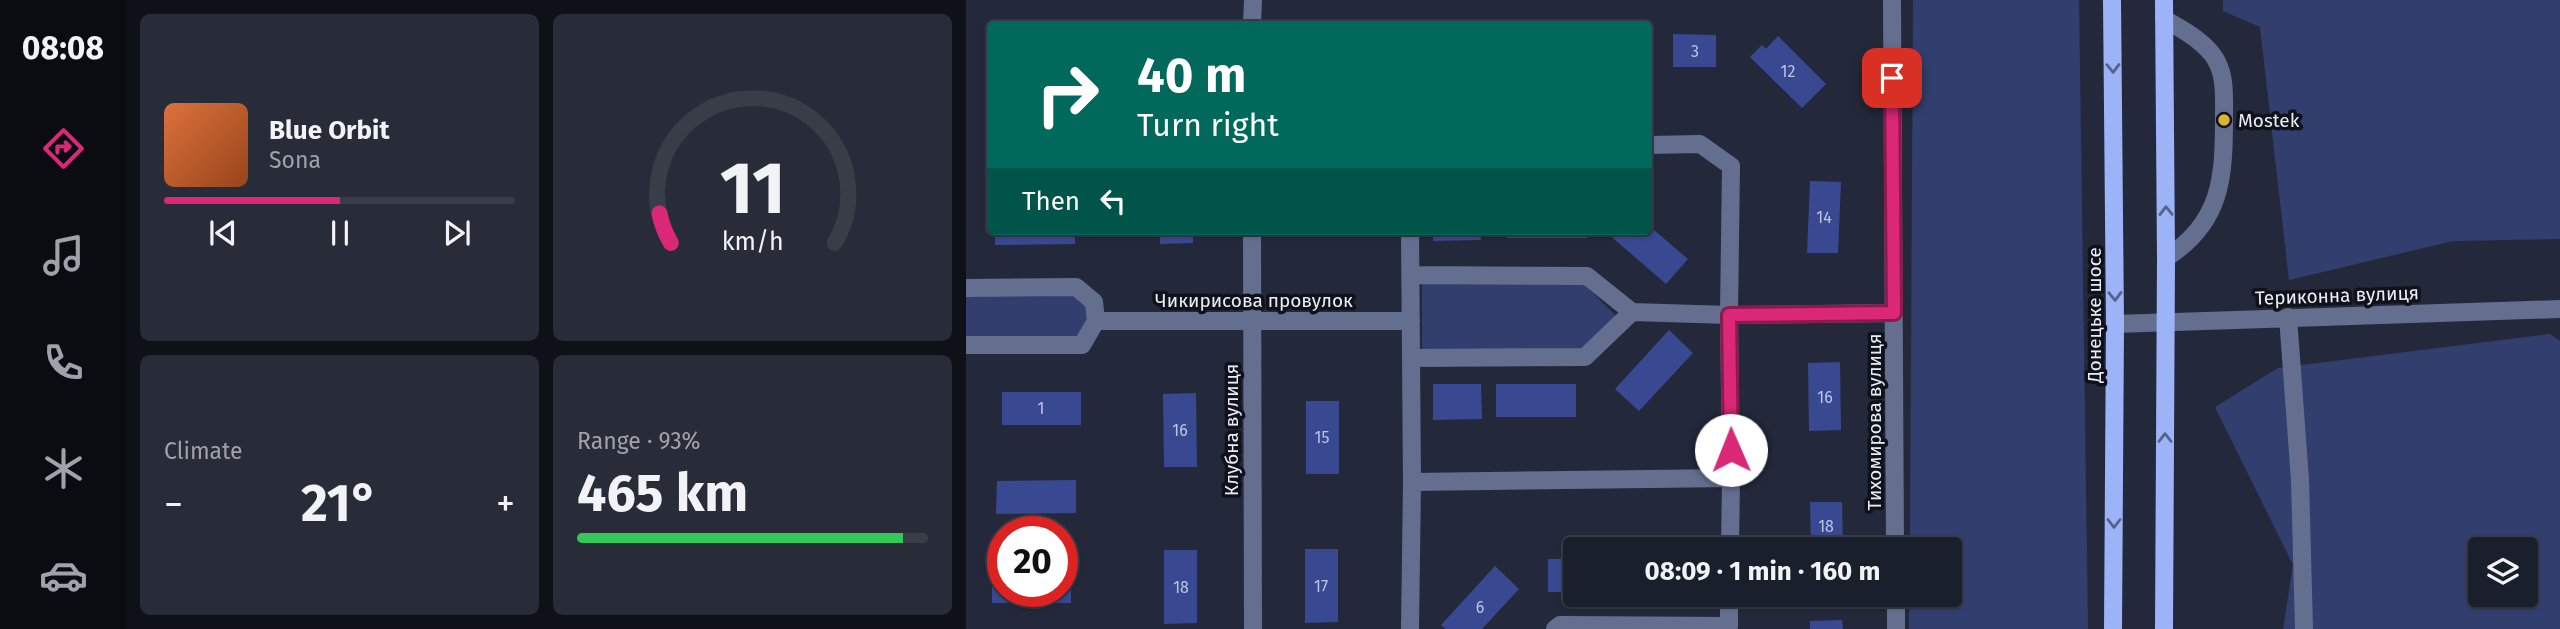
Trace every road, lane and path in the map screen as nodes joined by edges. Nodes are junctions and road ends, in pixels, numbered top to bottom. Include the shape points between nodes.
1 (1252, 0) edge
2 (1892, 0) edge
3 (2112, 0) edge
4 (2164, 0) edge
5 (2164, 19) junction
6 (1252, 21) edge
7 (1652, 145) edge
8 (1252, 235) edge
9 (1410, 235) edge
10 (2166, 258) junction
11 (1411, 275) junction
12 (966, 288) edge
13 (2560, 309) edge
14 (1632, 312) junction
15 (1894, 313) junction
16 (1729, 315) junction
17 (2288, 317) junction
18 (1096, 321) junction
19 (1411, 321) junction
20 (2165, 321) junction
21 (1252, 322) junction
22 (2115, 324) junction
23 (966, 345) edge
24 (1412, 358) junction
25 (1731, 478) junction
26 (1412, 482) junction
27 (1730, 537) edge
28 (1895, 537) edge
29 (1729, 607) edge
30 (1896, 607) edge
31 (1729, 628) edge
32 (1253, 629) edge
33 (1410, 629) edge
34 (1555, 629) edge
35 (1896, 629) edge
36 (2113, 629) edge
37 (2164, 629) edge
38 (2304, 629) edge

1 - 6 street
2 - 15 street, Тихомирова вулиця
3 -> 22 main road, Донецьке шосе
4 - 5 main road
10 -> 5 main road
5 - 10 street via 2212,54 2224,79 2224,164 2217,196 2202,225
7 - 16 street via 1700,144 1731,166
8 - 21 street, Клубна вулиця
9 - 11 street
10 - 20 main road
11 - 14 street via 1587,276
11 - 19 street
12 - 18 street via 1076,287 1094,302
13 - 17 street, Териконна вулиця
14 - 16 street
14 - 24 street via 1585,357
15 - 16 street
15 - 28 street, Тихомирова вулиця
16 - 25 street
17 - 20 street, Териконна вулиця
17 - 38 street via 2300,480
18 - 21 street, Чикирисова провулок
18 - 23 street via 1082,345
19 - 21 street, Чикирисова провулок
19 - 24 street
20 - 22 street, Териконна вулиця
37 -> 20 main road
21 - 32 street, Клубна вулиця
22 -> 36 main road, Донецьке шосе
24 - 26 street
25 - 26 street
25 - 27 street
26 - 33 street
29 - 31 street
30 - 35 street
31 - 34 street via 1560,625

